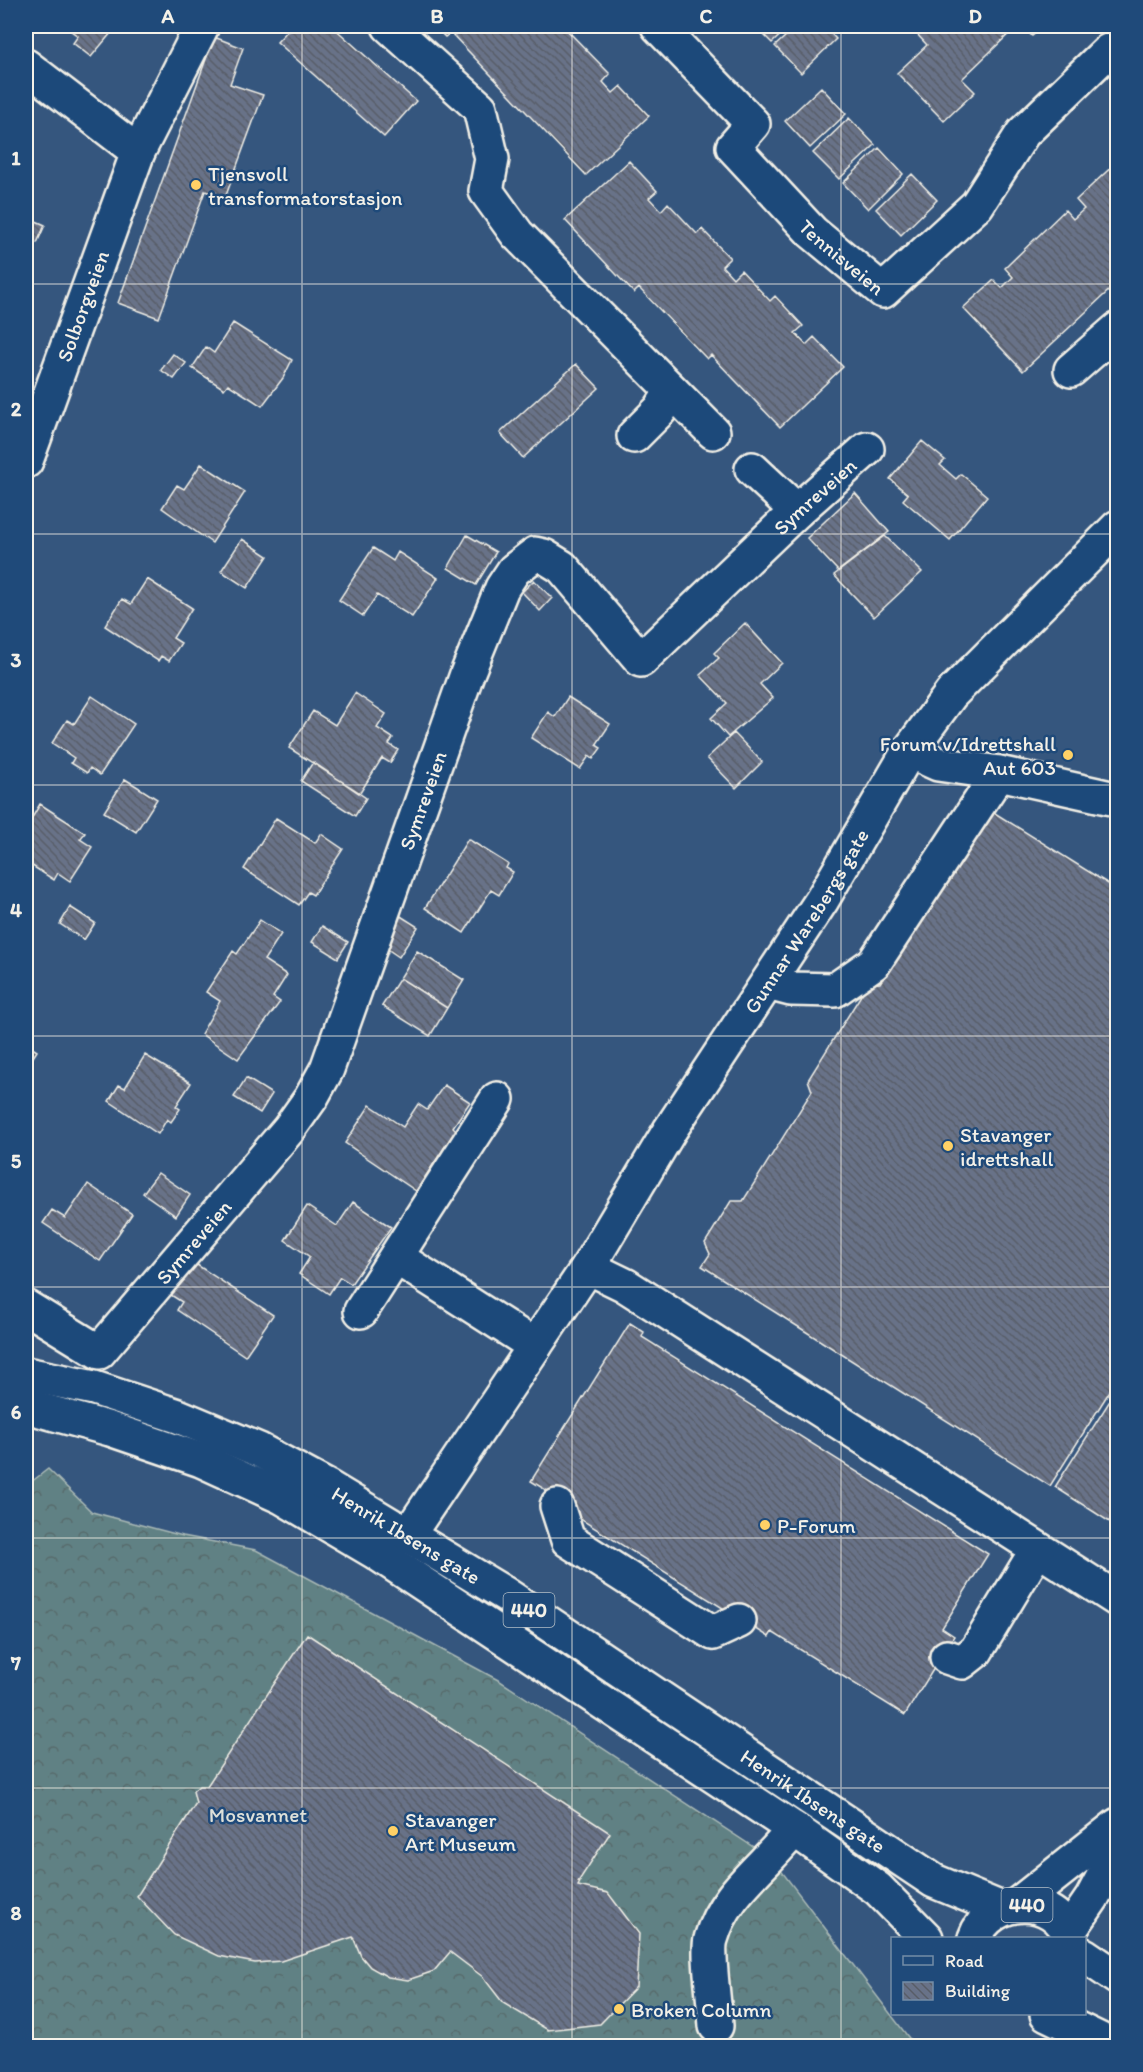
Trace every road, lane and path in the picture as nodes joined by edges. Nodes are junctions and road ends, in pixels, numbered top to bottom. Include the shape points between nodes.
1 (202, 26) edge
2 (389, 26) edge
3 (658, 26) edge
4 (1118, 47) edge
5 (26, 66) edge
6 (138, 152) junction
7 (1118, 329) edge
8 (1071, 370) dead end
9 (672, 391) junction
10 (713, 432) dead end
11 (634, 436) dead end
12 (867, 449) dead end
13 (26, 461) edge
14 (752, 469) dead end
15 (797, 511) junction
16 (1118, 527) edge
17 (909, 751) junction
18 (999, 773) junction
19 (1111, 798) dead end
20 (768, 983) junction
21 (498, 1099) dead end
22 (396, 1257) junction
23 (588, 1267) junction
24 (26, 1307) edge
25 (361, 1311) dead end
26 (535, 1346) junction
27 (26, 1374) edge
28 (26, 1406) edge
29 (556, 1506) dead end
30 (408, 1535) junction
31 (1037, 1550) junction
32 (1115, 1594) edge
33 (739, 1621) dead end
34 (947, 1657) dead end
35 (1118, 1825) edge
36 (794, 1829) junction
37 (1118, 1849) edge
38 (1009, 1907) junction
39 (925, 1937) edge
40 (976, 1937) edge
41 (1071, 1937) edge
42 (1076, 1937) edge
43 (1086, 1952) edge
44 (1118, 1977) edge
45 (1051, 2015) edge
46 (716, 2026) dead end
47 (1113, 2046) edge

1 - 6 street, Solborgveien
2 - 9 street via 480,108 492,159 486,191 517,234
3 - 4 street, Tennisveien via 753,124 733,147 812,232 883,291 976,205 1023,133 1108,51
5 - 6 street
6 - 13 street, Solborgveien
7 - 8 street
9 - 10 street
9 - 11 street via 660,410
12 - 15 street, Symreveien
14 - 15 street
15 - 24 street, Symreveien via 641,660 553,560 535,554 514,570 502,588 467,674 327,1069 311,1098 99,1353
16 - 17 street, Gunnar Warebergs gate via 951,694
17 - 18 street via 938,764
17 - 20 street, Gunnar Warebergs gate via 822,900
18 - 19 street
18 - 20 street via 874,963 835,990 791,989
20 - 23 street, Gunnar Warebergs gate via 670,1130
21 - 22 street
22 - 25 street
22 - 26 street
23 - 26 street, Gunnar Warebergs gate
23 - 31 street via 625,1285
26 - 30 street, Gunnar Warebergs gate
27 - 30 street, Henrik Ibsens gate / 440 via 94,1388 188,1420 259,1450
28 - 36 street, Henrik Ibsens gate / 440 via 201,1460 282,1497 375,1552
29 - 33 street via 568,1540 713,1633
30 - 38 street, Henrik Ibsens gate / 440 via 505,1594 933,1881
31 - 32 street
31 - 34 street via 976,1651 962,1662
35 - 38 street
36 - 39 street, Henrik Ibsens gate / 440 via 878,1889
36 - 46 street via 731,1896 710,1940
37 - 42 street
38 - 40 street, 440 via 988,1918
38 - 41 street, 440 via 1032,1905 1047,1911
43 - 44 street, 440
45 - 47 street

